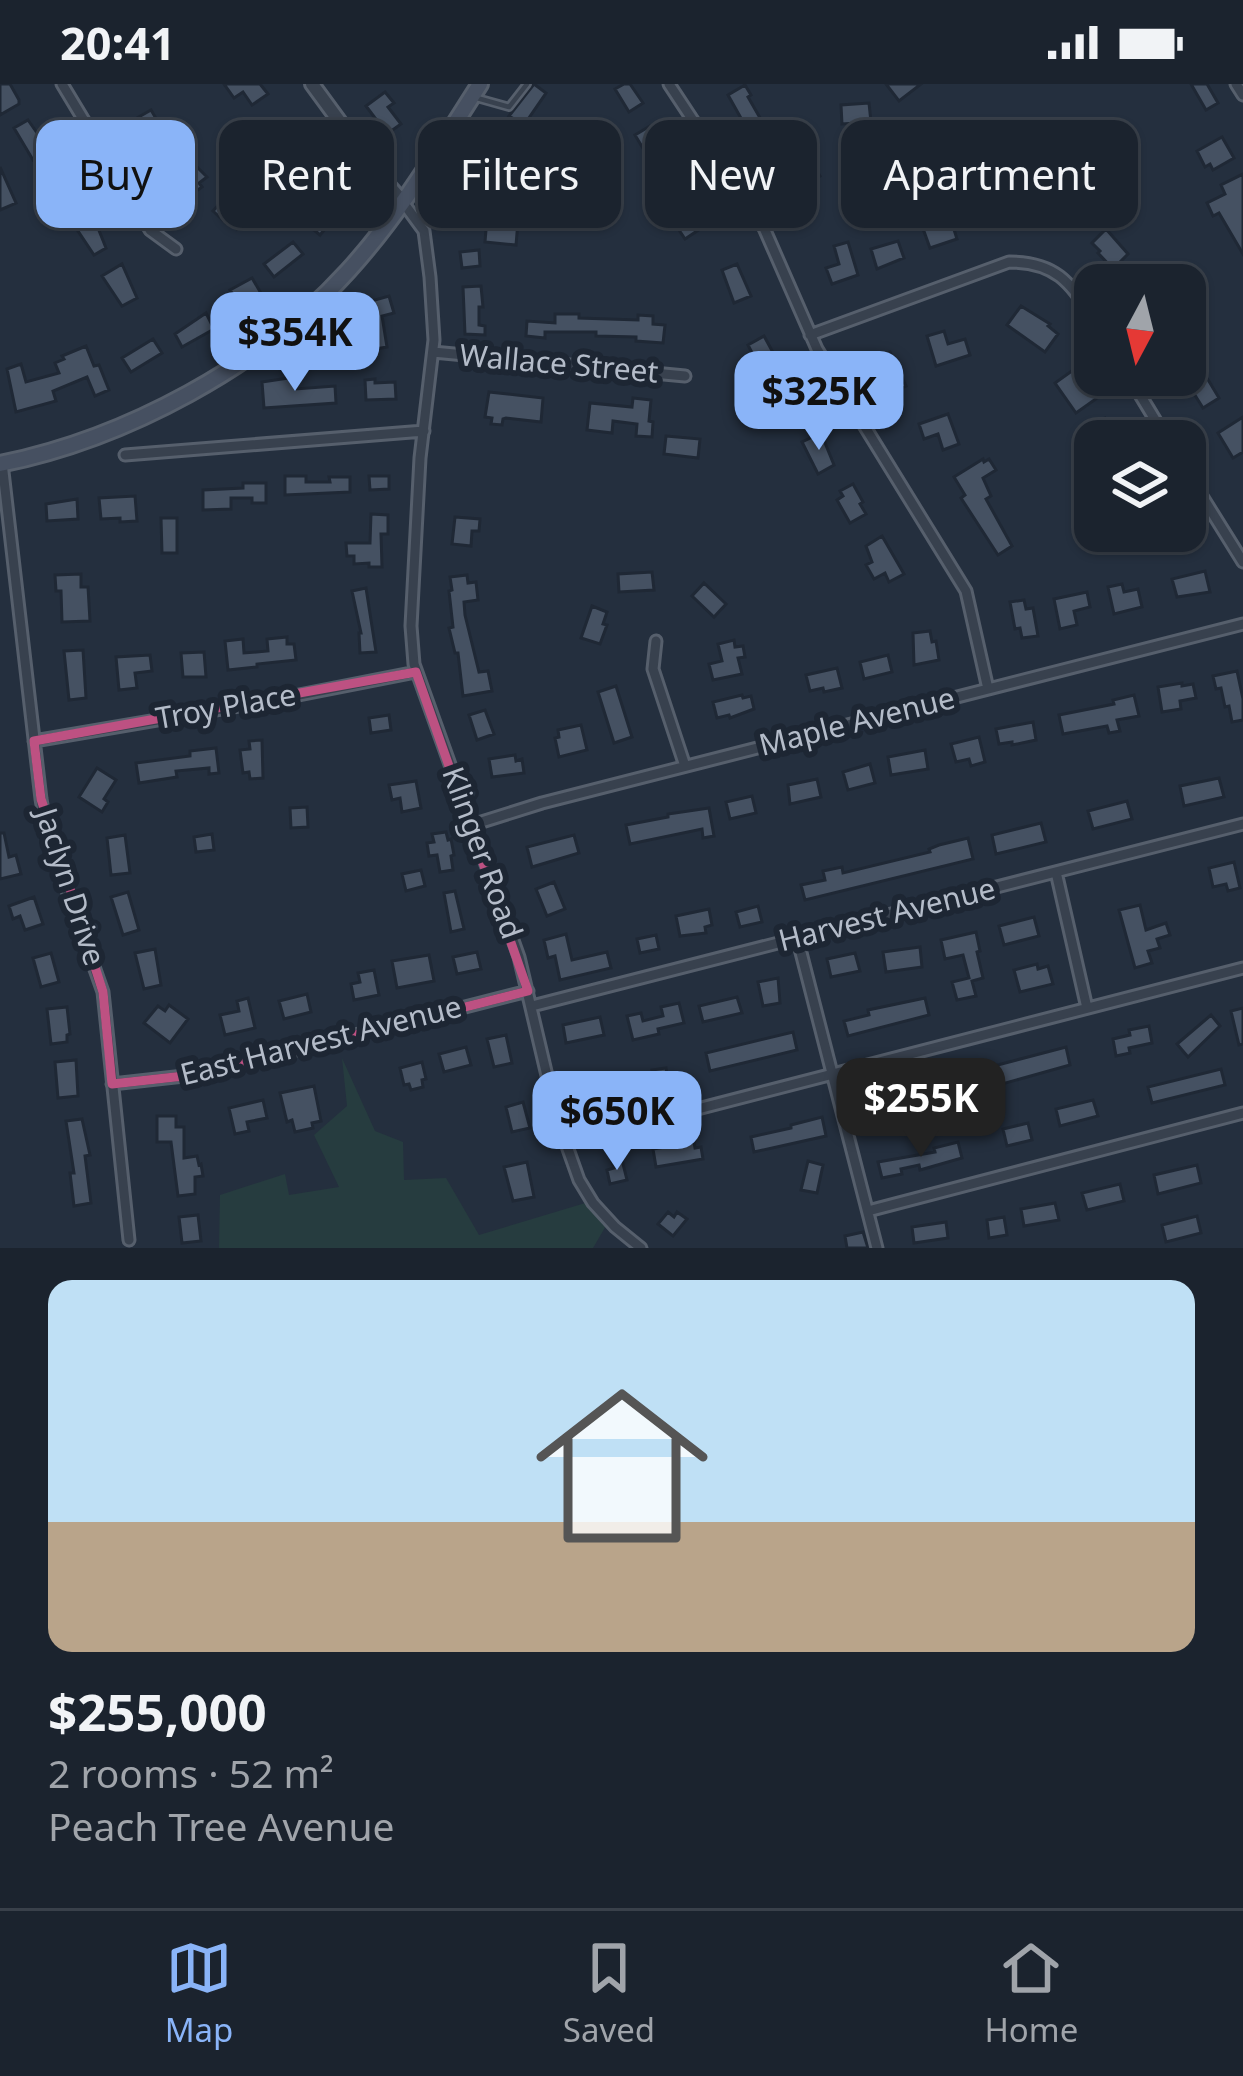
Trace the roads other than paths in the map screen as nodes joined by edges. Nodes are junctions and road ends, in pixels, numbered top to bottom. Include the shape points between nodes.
1 (62, 84) edge
2 (311, 84) edge
3 (526, 84) edge
4 (669, 84) edge
5 (1236, 84) edge
6 (476, 90) edge
7 (1243, 95) edge
8 (402, 201) junction
9 (176, 249) dead end
10 (1074, 289) edge
11 (810, 335) junction
12 (433, 352) junction
13 (686, 376) dead end
14 (424, 431) junction
15 (125, 455) dead end
16 (0, 462) edge
17 (1206, 503) edge
18 (1243, 562) edge
19 (1243, 624) edge
20 (656, 641) dead end
21 (416, 672) junction
22 (988, 688) junction
23 (34, 741) junction
24 (685, 766) junction
25 (1243, 824) edge
26 (472, 825) junction
27 (1056, 872) junction
28 (797, 937) junction
29 (1243, 968) edge
30 (528, 991) junction
31 (532, 1006) junction
32 (1087, 1008) junction
33 (833, 1074) junction
34 (112, 1084) junction
35 (1243, 1113) edge
36 (566, 1143) junction
37 (868, 1211) junction
38 (129, 1240) dead end
39 (641, 1248) edge
40 (877, 1248) edge

1 - 9 street via 150,230
2 - 8 street
3 - 6 lane via 509,107
4 - 11 street via 764,228
5 - 7 street
6 - 8 main road
8 - 12 street, Klinger Road via 424,230
8 - 16 main road via 345,274 245,358 112,430
10 - 11 street via 1057,273 1009,262
11 - 22 street via 966,591
12 - 13 street, Wallace Street
12 - 14 street, Klinger Road
14 - 15 street
14 - 21 street, Klinger Road via 411,626
16 - 23 street, Jaclyn Drive
17 - 18 street
19 - 22 street, Maple Avenue
20 - 24 street via 652,669
21 - 23 street, Troy Place
21 - 26 street, Klinger Road
22 - 24 street, Maple Avenue
23 - 34 street, Jaclyn Drive via 47,834 104,992
24 - 26 street, Maple Avenue
25 - 27 street, Harvest Avenue
26 - 30 street, Klinger Road
27 - 28 street, Harvest Avenue
27 - 32 street
28 - 31 street, Harvest Avenue
28 - 33 street
29 - 32 street
30 - 31 street, Klinger Road
30 - 34 street, East Harvest Avenue via 202,1074
31 - 36 street, Klinger Road
32 - 33 street
33 - 36 street
33 - 37 street
34 - 38 street, Jaclyn Drive
35 - 37 street
36 - 39 street, Klinger Road via 593,1203
37 - 40 street

